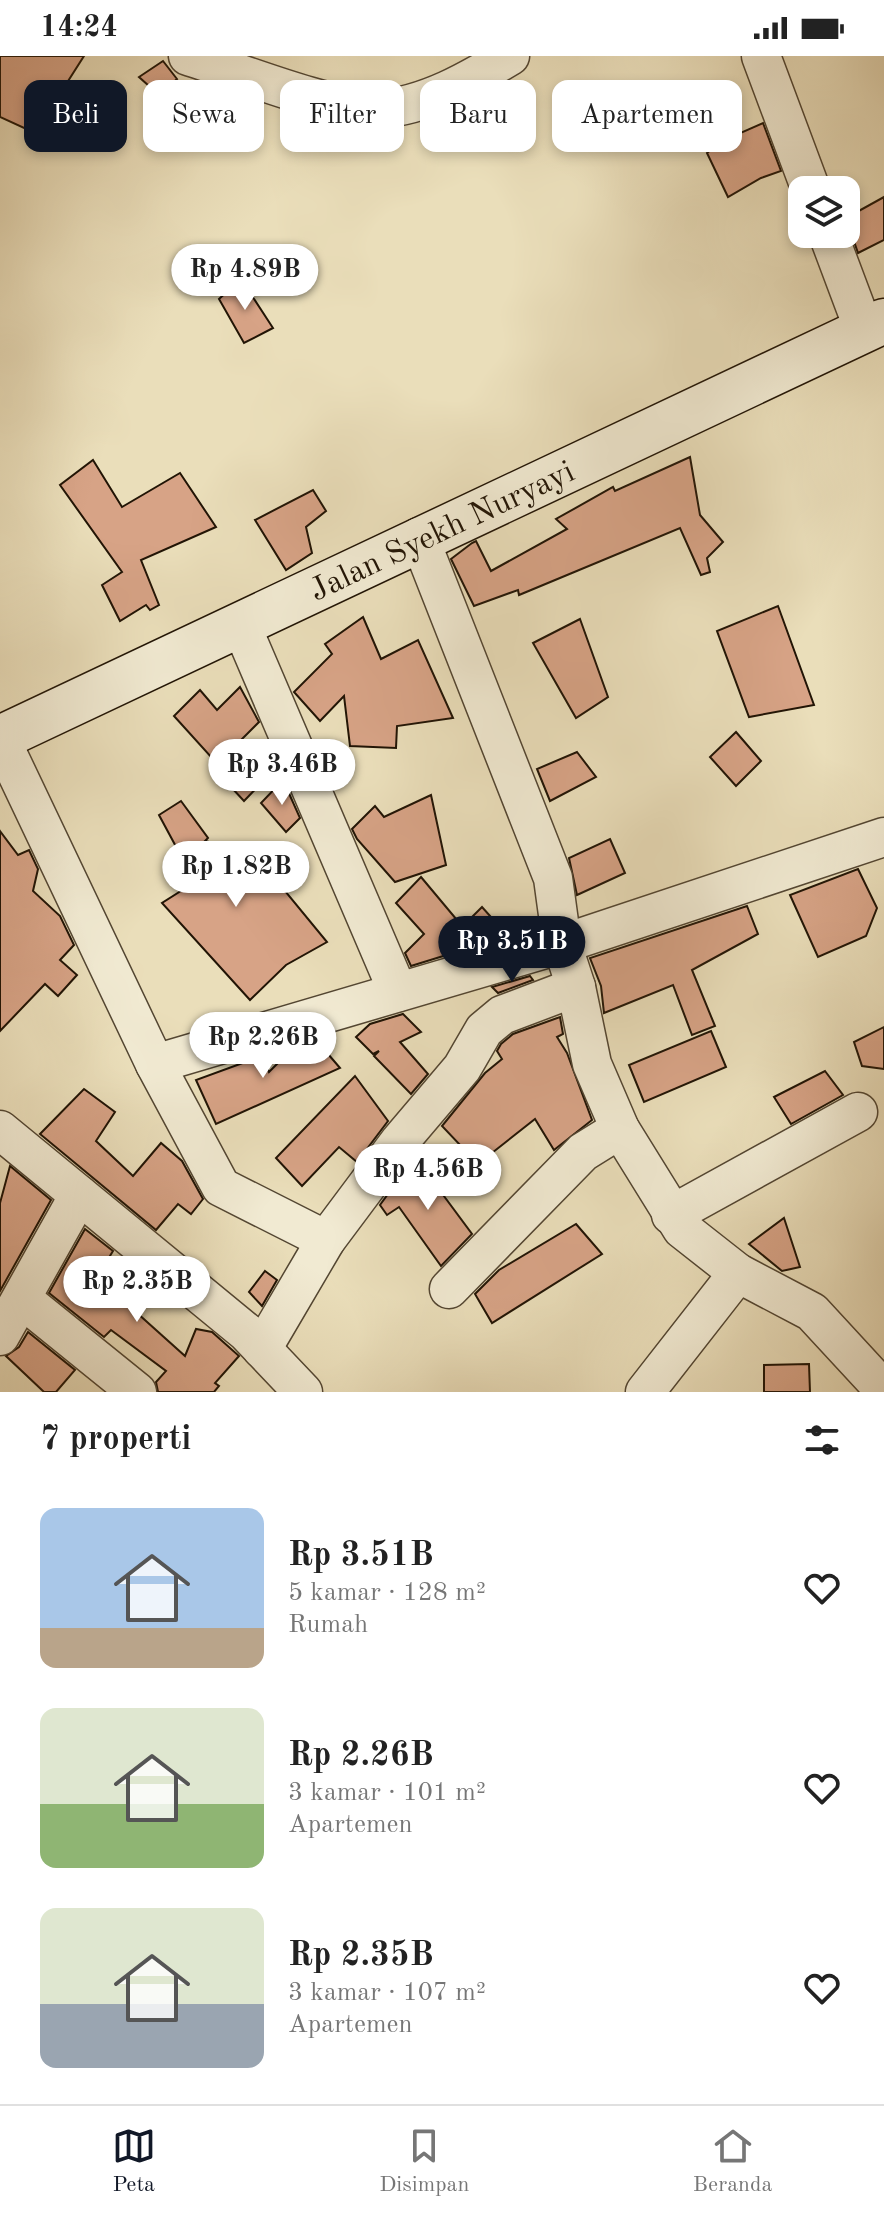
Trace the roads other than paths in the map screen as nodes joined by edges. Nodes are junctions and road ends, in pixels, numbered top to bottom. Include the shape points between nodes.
1 (188, 56) edge
2 (510, 56) edge
3 (761, 56) edge
4 (806, 176) edge
5 (835, 248) edge
6 (874, 326) edge
7 (419, 537) junction
8 (241, 625) junction
9 (0, 738) edge
10 (884, 837) edge
11 (562, 944) junction
12 (576, 987) junction
13 (398, 992) junction
14 (155, 1064) junction
15 (858, 1112) dead end
16 (620, 1129) junction
17 (0, 1130) edge
18 (79, 1195) junction
19 (671, 1215) junction
20 (326, 1240) junction
21 (738, 1273) junction
22 (449, 1289) dead end
23 (22, 1299) junction
24 (0, 1336) edge
25 (262, 1349) junction
26 (871, 1387) edge
27 (137, 1392) edge
28 (303, 1392) edge
29 (645, 1392) edge

1 - 2 street via 345,105 377,109 441,93
3 - 4 street
5 - 6 street
6 - 7 main road, Jalan Syekh Nuryayi
7 - 8 main road, Jalan Syekh Nuryayi
7 - 11 street via 553,878
8 - 9 main road, Jalan Syekh Nuryayi
8 - 13 street
9 - 14 street
10 - 11 street
11 - 12 street
11 - 13 street
12 - 16 street via 592,1064
12 - 20 street via 502,1015 484,1030 462,1068
13 - 14 street
14 - 20 street via 221,1187
15 - 19 street
16 - 19 street
16 - 22 street via 583,1152
17 - 18 street
18 - 23 street
18 - 25 street
19 - 21 street
20 - 25 street
21 - 26 street via 812,1312
21 - 29 street
23 - 24 street
23 - 27 street
25 - 28 street

